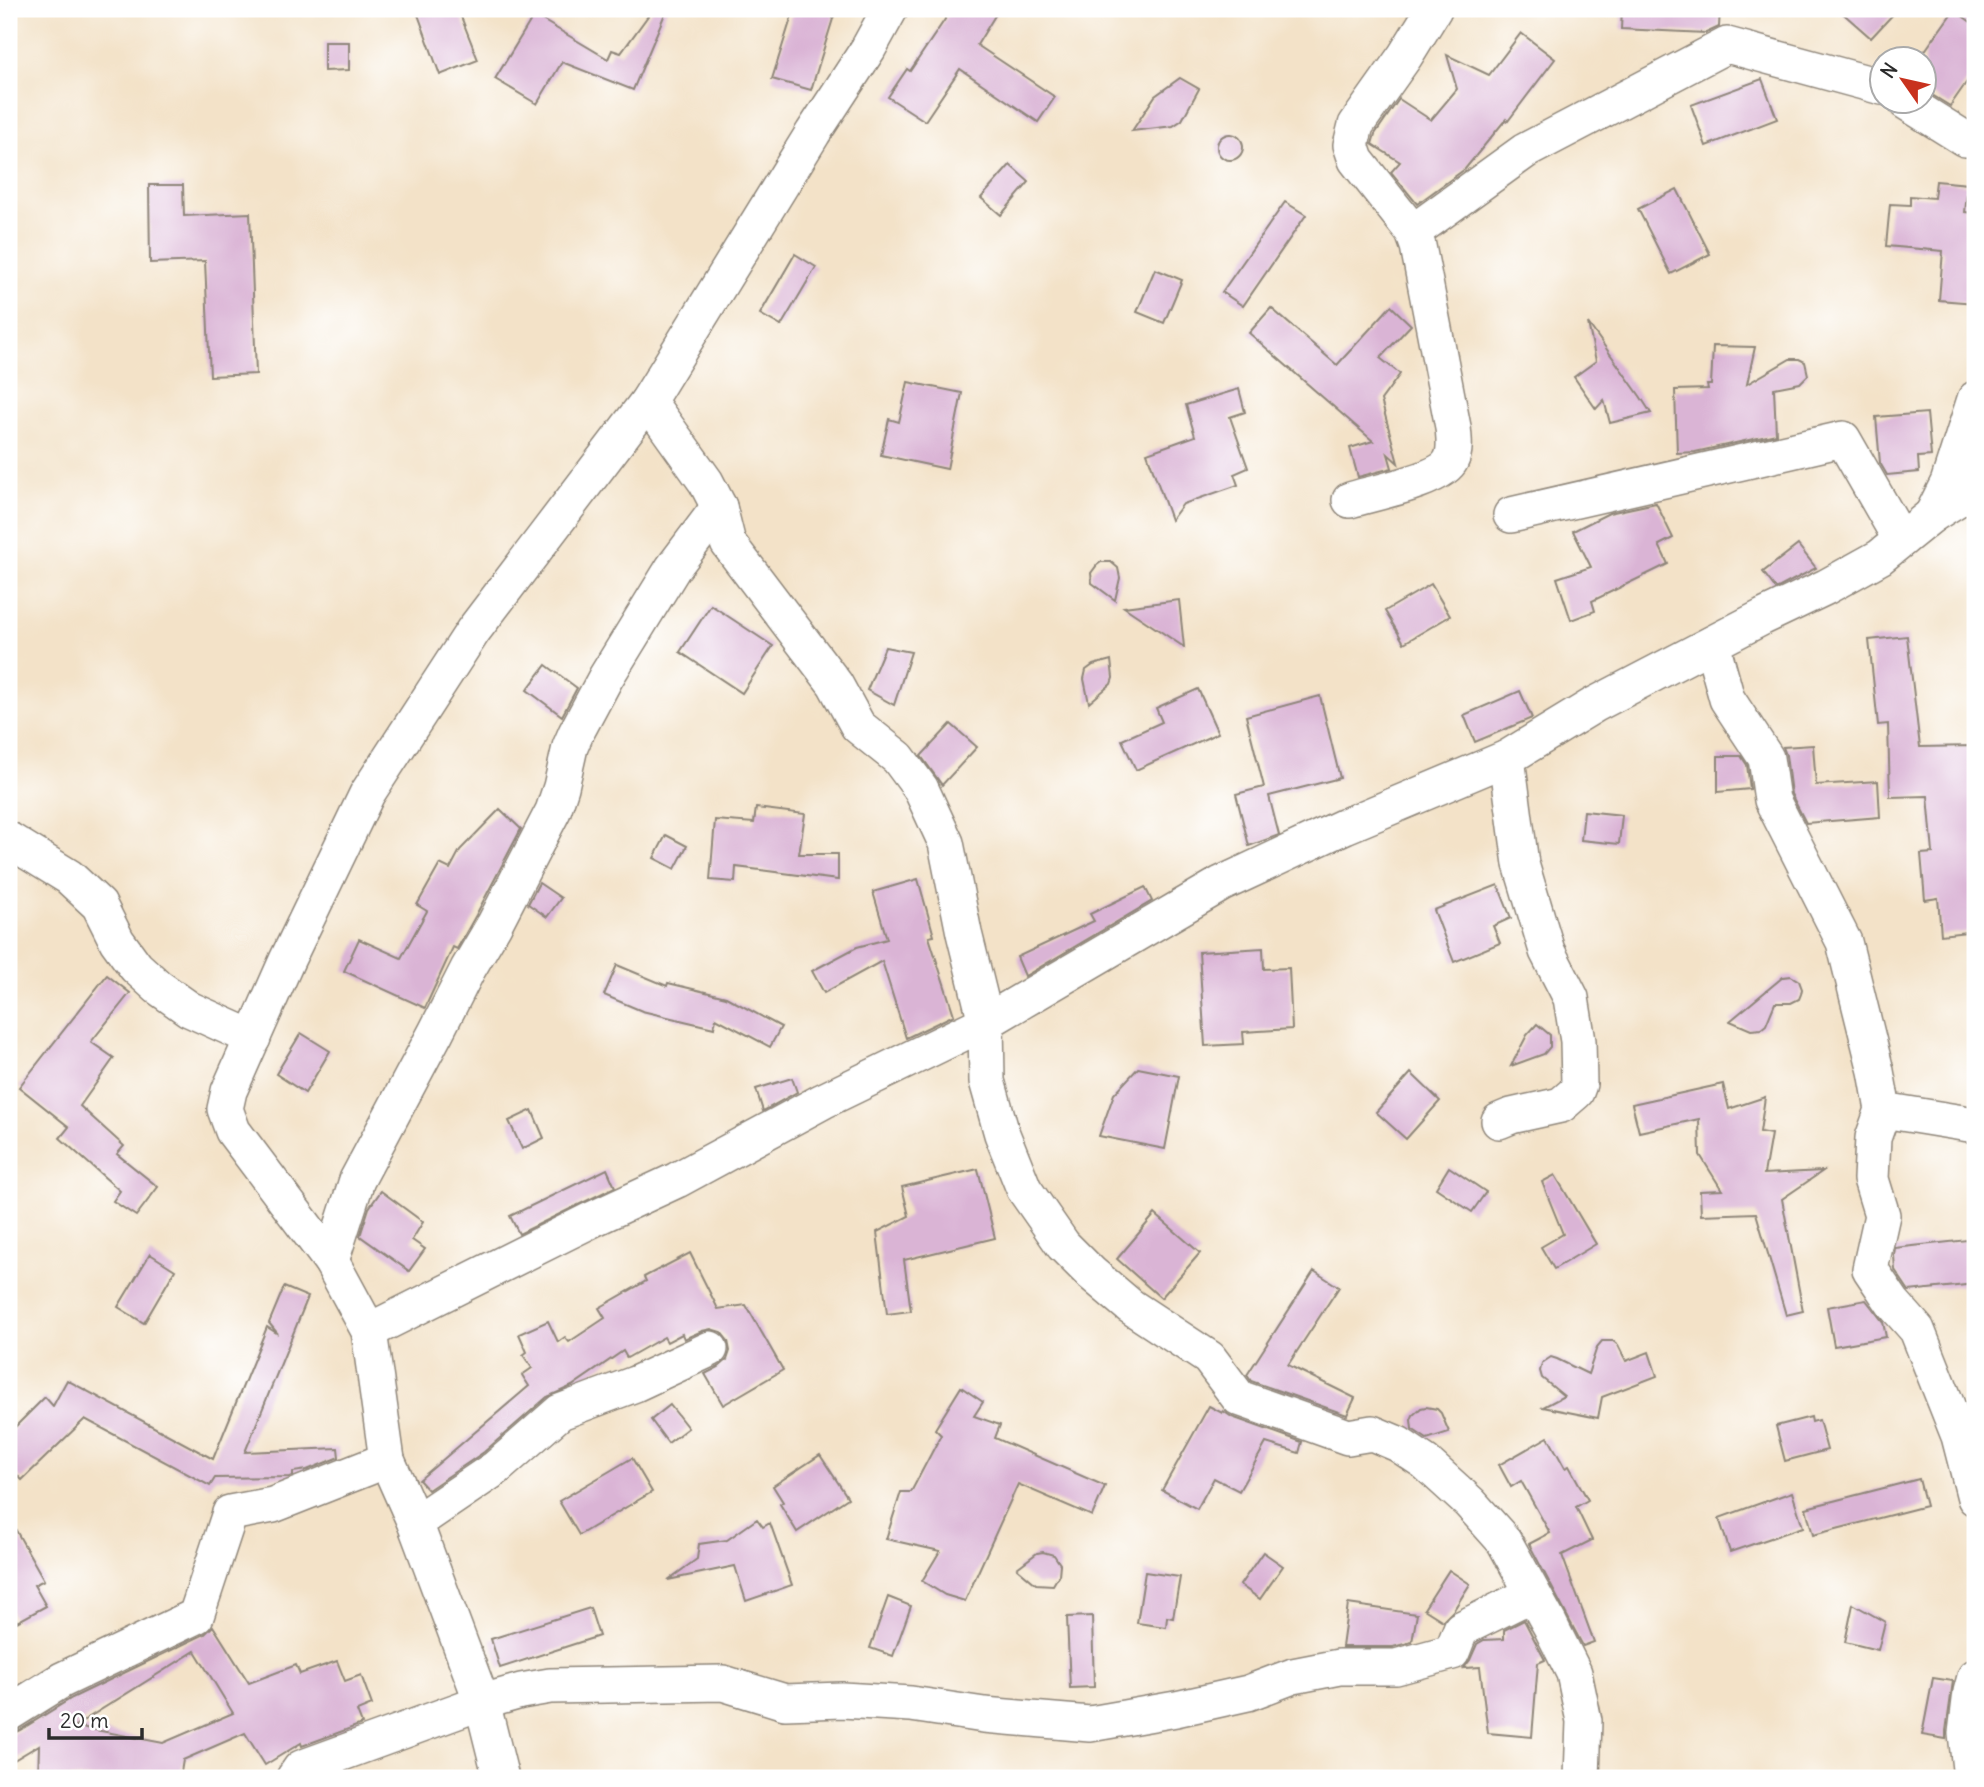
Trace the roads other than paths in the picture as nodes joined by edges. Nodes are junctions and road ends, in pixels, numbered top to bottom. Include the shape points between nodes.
1 (890, 9) edge
2 (1434, 9) edge
3 (1868, 83) edge
4 (1928, 116) edge
5 (1975, 137) edge
6 (1413, 232) junction
7 (1975, 399) edge
8 (648, 401) junction
9 (1975, 488) edge
10 (1350, 500) dead end
11 (719, 507) junction
12 (1511, 515) dead end
13 (1932, 515) junction
14 (1901, 540) junction
15 (1712, 644) junction
16 (1507, 758) junction
17 (9, 840) edge
18 (986, 1022) junction
19 (253, 1038) junction
20 (1883, 1110) junction
21 (1499, 1121) dead end
22 (1975, 1125) edge
23 (331, 1261) junction
24 (369, 1331) junction
25 (710, 1349) dead end
26 (387, 1460) junction
27 (1974, 1486) edge
28 (415, 1523) junction
29 (1532, 1594) junction
30 (1975, 1677) edge
31 (482, 1702) junction
32 (9, 1713) edge
33 (294, 1778) edge
34 (501, 1778) edge
35 (1582, 1778) edge
36 (1971, 1778) edge

1 - 8 street
2 - 6 street via 1356,125 1351,145 1356,160
3 - 6 street via 1727,45 1525,150
4 - 5 street via 1965,139
6 - 10 street via 1453,427 1454,453 1447,468 1432,476
7 - 13 street via 1952,472
8 - 11 street
8 - 19 street via 473,631 367,794
9 - 13 street
11 - 18 street via 728,542 835,684 858,726 898,758 921,789 946,843
11 - 23 street via 673,568 576,733 553,811 357,1180
12 - 14 street via 1843,439
13 - 14 street
14 - 15 street via 1826,587
15 - 16 street via 1594,705
15 - 20 street via 1727,699 1766,758 1772,800 1844,942
16 - 18 street via 1221,884
16 - 21 street via 1521,864 1547,950 1571,998 1579,1084 1561,1105
17 - 19 street via 69,877 99,905 117,941 158,987 189,1009
18 - 24 street
18 - 29 street via 988,1081 1002,1134 1024,1189 1063,1245 1130,1306 1209,1358 1239,1398 1348,1437 1372,1433 1424,1462 1504,1541
19 - 23 street via 225,1109 233,1132
20 - 22 street
20 - 27 street via 1873,1138 1871,1179 1882,1215 1870,1269 1917,1330
23 - 24 street
24 - 26 street
25 - 28 street via 560,1412 496,1468
26 - 28 street
26 - 32 street via 273,1505 230,1513 195,1616 62,1680
28 - 31 street
29 - 31 street via 1461,1629 1452,1652 1396,1667 1339,1667 1305,1673 1248,1693 1090,1724 911,1704 785,1702 723,1683 550,1686
29 - 35 street via 1574,1673 1584,1721
30 - 36 street via 1966,1733
31 - 33 street via 301,1768
31 - 34 street

